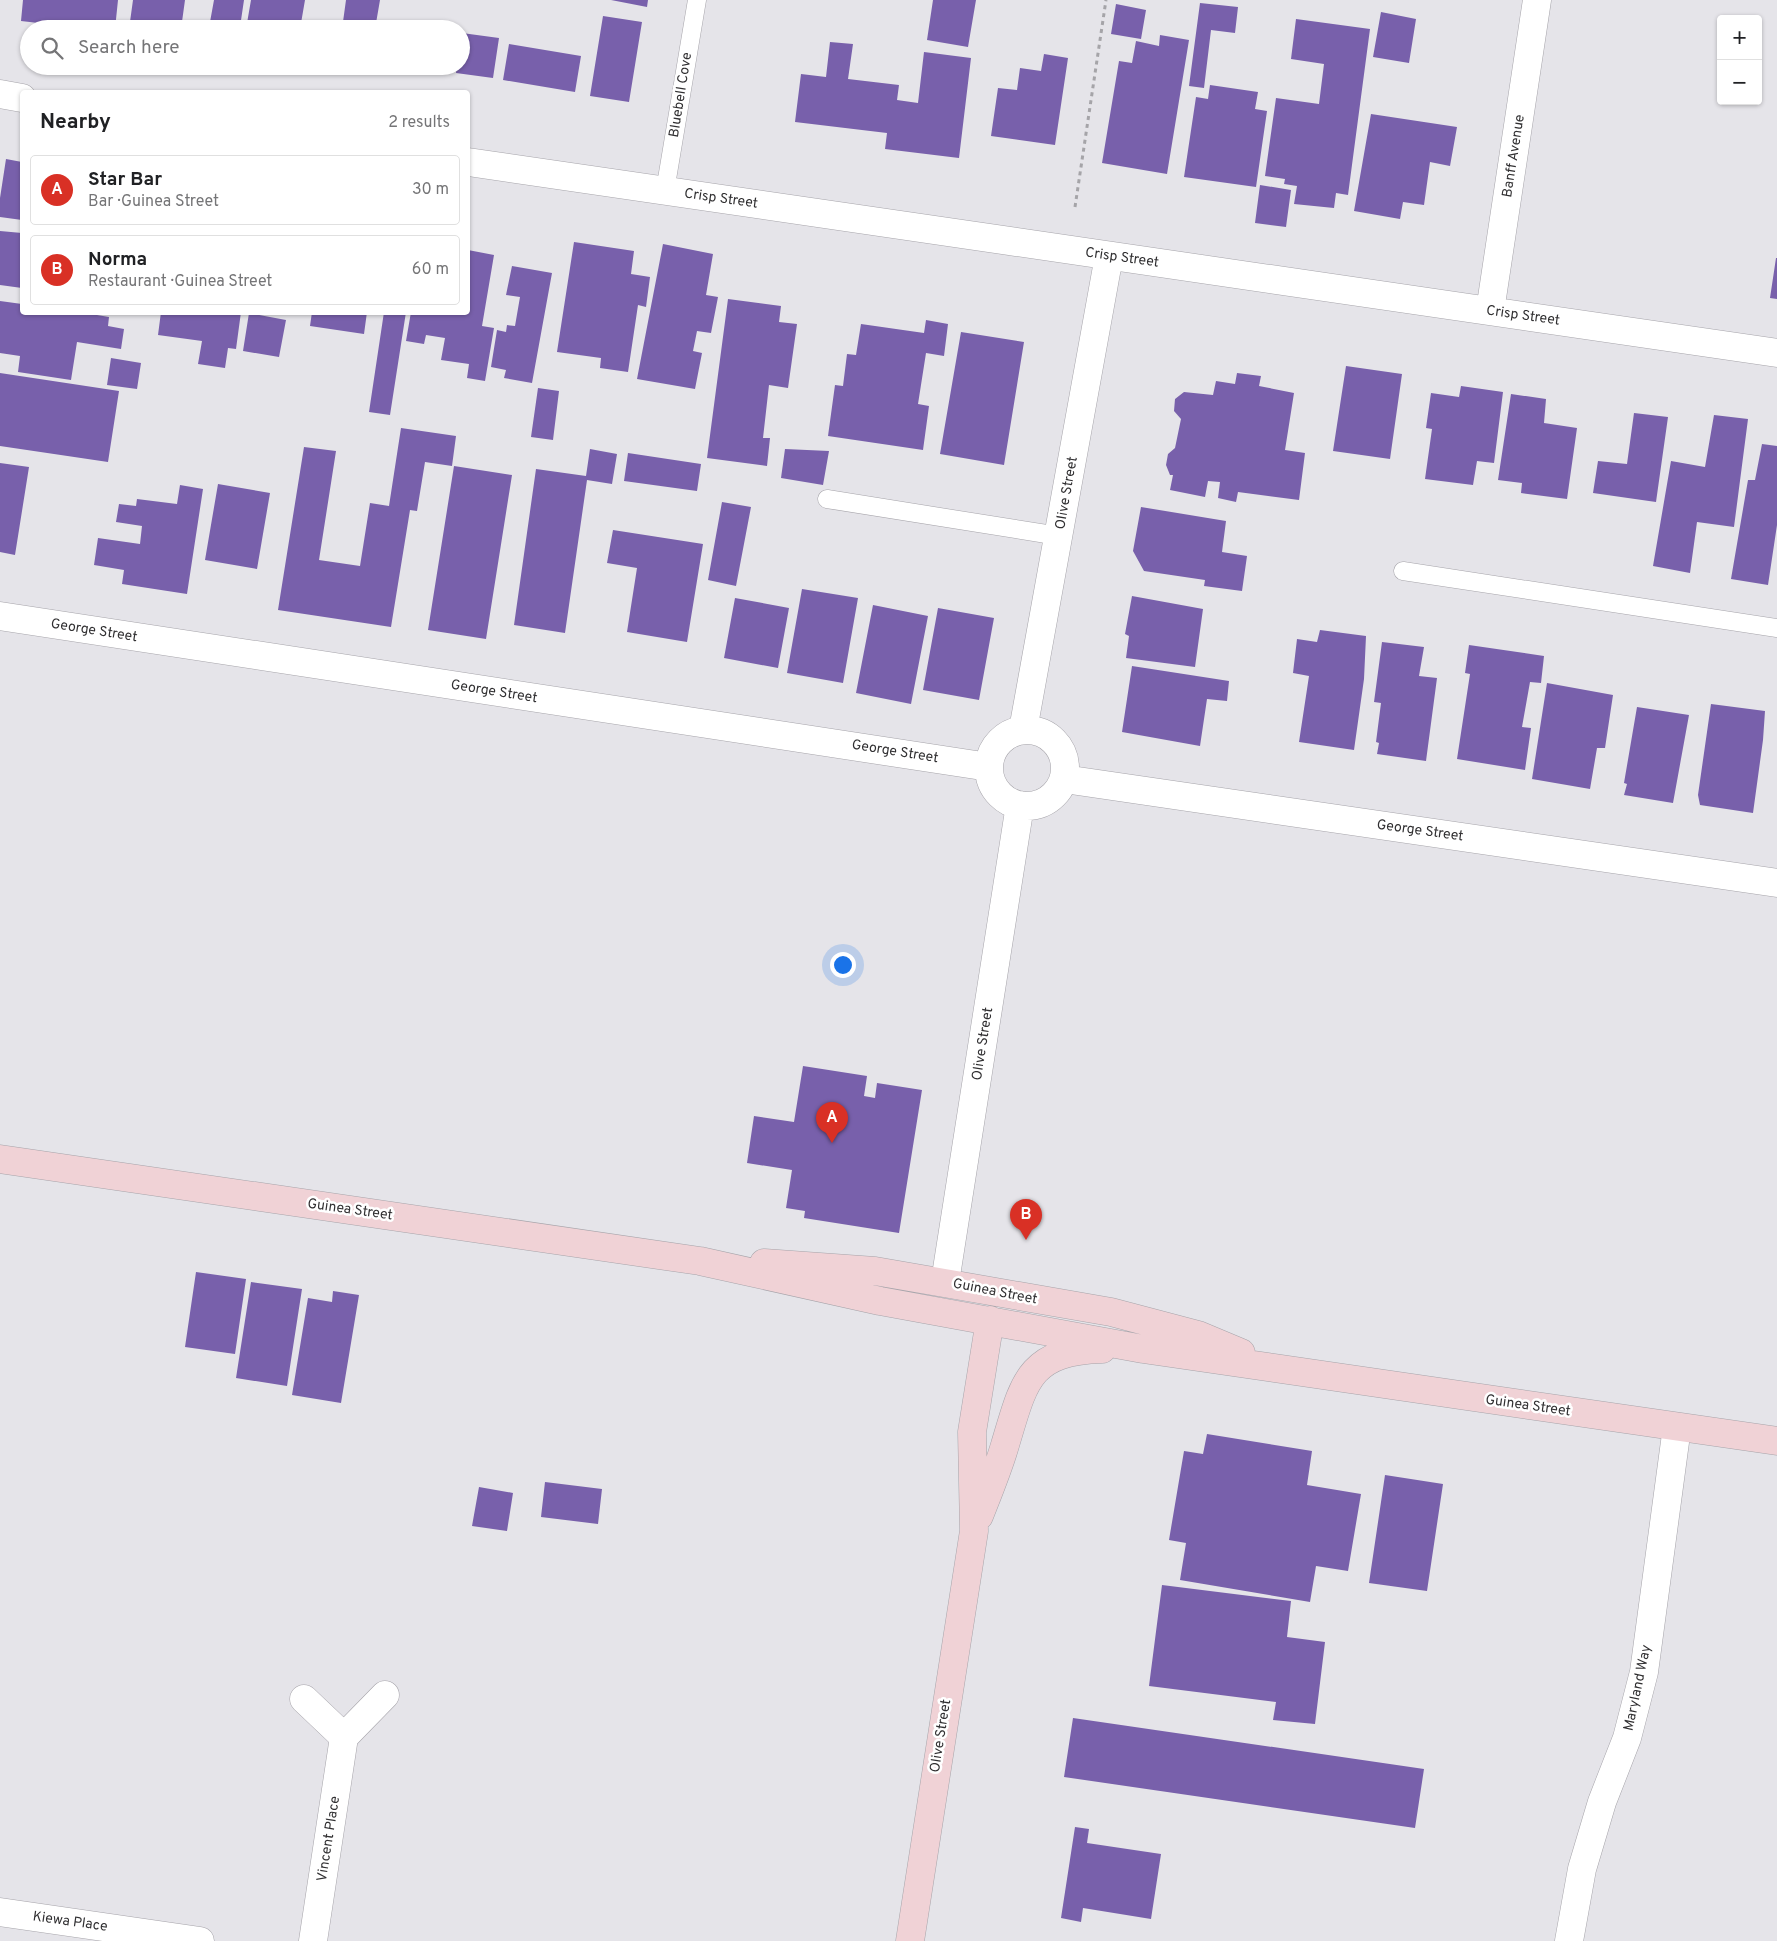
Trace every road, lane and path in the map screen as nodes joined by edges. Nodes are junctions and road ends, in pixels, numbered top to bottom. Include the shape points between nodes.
1 (697, 0) edge
2 (1106, 0) edge
3 (1538, 0) edge
4 (0, 94) edge
5 (20, 98) edge
6 (470, 162) edge
7 (666, 191) junction
8 (1075, 206) dead end
9 (1109, 256) junction
10 (1490, 311) junction
11 (1777, 353) edge
12 (827, 498) dead end
13 (1059, 536) junction
14 (1403, 571) dead end
15 (0, 616) edge
16 (1777, 628) edge
17 (1024, 730) junction
18 (989, 767) junction
19 (1064, 779) junction
20 (1020, 805) junction
21 (1777, 882) edge
22 (0, 1159) edge
23 (700, 1261) junction
24 (945, 1282) junction
25 (1078, 1307) junction
26 (990, 1320) junction
27 (1144, 1349) junction
28 (1280, 1370) junction
29 (1677, 1427) junction
30 (1777, 1442) edge
31 (974, 1531) junction
32 (385, 1694) dead end
33 (304, 1699) dead end
34 (344, 1738) junction
35 (0, 1912) edge
36 (200, 1941) edge
37 (313, 1941) edge
38 (910, 1941) edge
39 (1569, 1941) edge

1 - 7 lane, Bluebell Cove
2 - 8 path
3 - 10 street, Banff Avenue
4 - 5 street
6 - 7 street, Crisp Street
7 - 9 street, Crisp Street
9 - 10 street, Crisp Street
9 - 13 street, Olive Street
10 - 11 street, Crisp Street
12 - 13 lane
13 - 17 street, Olive Street
14 - 16 lane
15 - 18 street, George Street
17 - 18 street via 1003,738 991,756
17 - 19 street via 1036,731 1057,744 1063,755
18 - 20 street via 997,792
19 - 20 street via 1052,798 1031,806
19 - 21 street, George Street
20 - 24 street, Olive Street
22 - 23 street, Guinea Street
23 - 24 street, Guinea Street via 804,1264
23 - 26 street, Guinea Street via 834,1291
24 - 25 street, Guinea Street
25 - 26 street
25 - 28 street, Guinea Street via 1129,1316 1198,1335
26 - 27 street, Guinea Street
26 - 31 street, Olive Street via 973,1426
27 - 28 street, Guinea Street
27 - 31 street, Olive Street via 1068,1352 1046,1361 1032,1374 1021,1393
28 - 29 street, Guinea Street
29 - 30 street, Guinea Street
29 - 39 street, Maryland Way via 1637,1706 1582,1868
31 - 38 street, Olive Street
32 - 34 street
33 - 34 street
34 - 37 street, Vincent Place
35 - 36 street, Kiewa Place

